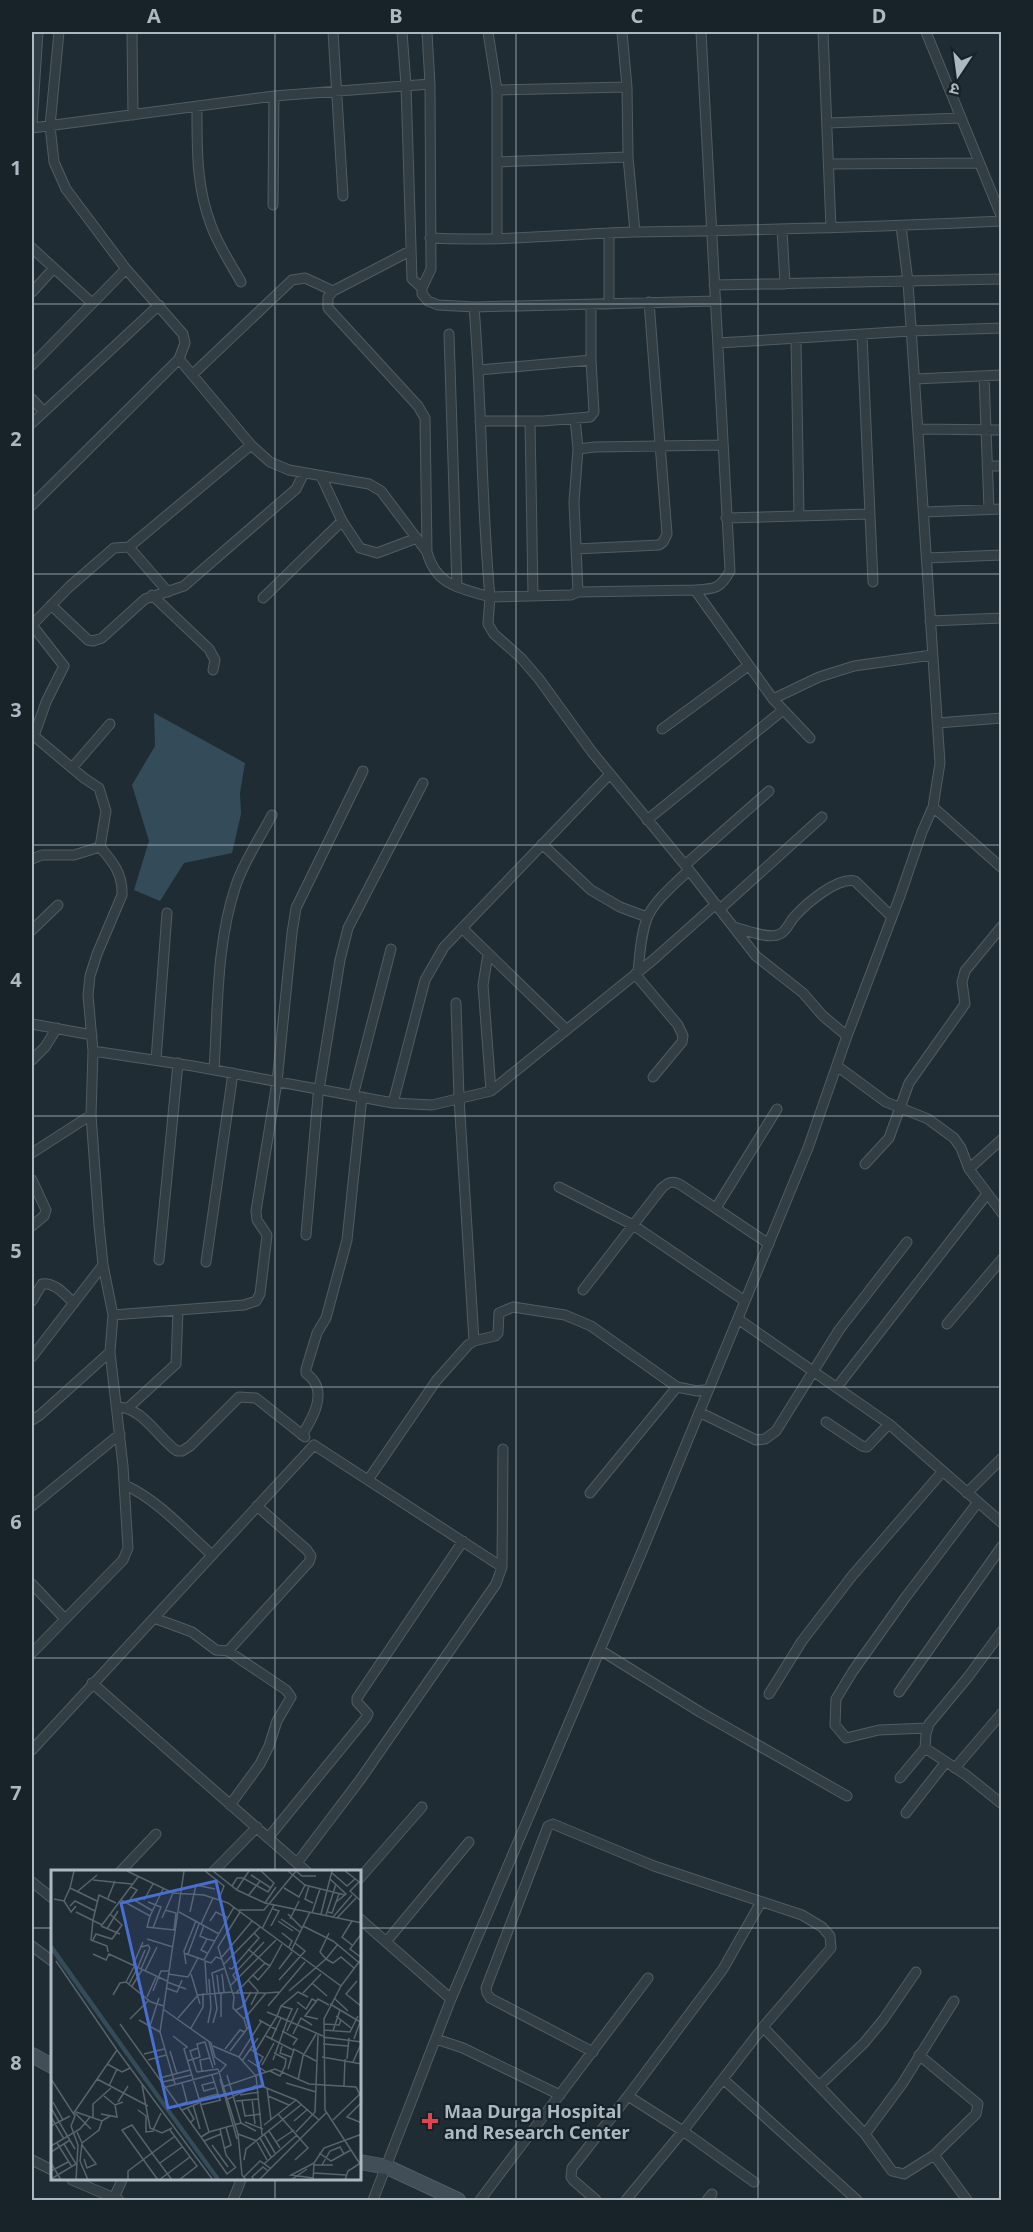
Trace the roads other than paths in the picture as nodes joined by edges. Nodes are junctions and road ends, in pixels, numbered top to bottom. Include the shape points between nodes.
1 (39, 32) edge
2 (59, 32) edge
3 (132, 32) edge
4 (333, 32) edge
5 (402, 32) edge
6 (427, 32) edge
7 (488, 32) edge
8 (622, 32) edge
9 (701, 32) edge
10 (823, 32) edge
11 (926, 32) edge
12 (430, 84) junction
13 (406, 85) junction
14 (627, 87) junction
15 (497, 90) junction
16 (336, 91) junction
17 (274, 96) junction
18 (198, 106) junction
19 (133, 115) junction
20 (961, 118) junction
21 (828, 123) junction
22 (32, 126) edge
23 (50, 126) junction
24 (628, 157) junction
25 (498, 162) junction
26 (979, 163) junction
27 (830, 164) junction
28 (343, 196) dead end
29 (273, 205) dead end
30 (1002, 219) edge
31 (902, 226) junction
32 (831, 228) junction
33 (782, 229) junction
34 (635, 232) junction
35 (712, 232) junction
36 (609, 233) junction
37 (430, 238) junction
38 (497, 238) junction
39 (32, 248) edge
40 (410, 251) junction
41 (54, 268) junction
42 (126, 269) junction
43 (1002, 279) edge
44 (242, 282) dead end
45 (908, 282) junction
46 (785, 284) junction
47 (714, 285) junction
48 (422, 288) junction
49 (333, 291) junction
50 (32, 292) edge
51 (716, 301) junction
52 (649, 302) junction
53 (92, 303) junction
54 (609, 304) junction
55 (159, 305) junction
56 (591, 305) junction
57 (474, 307) junction
58 (1002, 328) edge
59 (911, 331) junction
60 (449, 334) dead end
61 (862, 334) junction
62 (796, 339) junction
63 (718, 344) junction
64 (179, 359) junction
65 (591, 360) junction
66 (32, 365) edge
67 (480, 370) junction
68 (192, 375) junction
69 (1002, 375) edge
70 (984, 376) junction
71 (915, 379) junction
72 (32, 399) edge
73 (44, 412) junction
74 (575, 418) junction
75 (480, 421) junction
76 (530, 421) junction
77 (32, 423) edge
78 (918, 429) junction
79 (985, 430) junction
80 (1002, 430) edge
81 (251, 445) junction
82 (723, 445) junction
83 (661, 447) junction
84 (578, 450) junction
85 (987, 466) junction
86 (1002, 466) edge
87 (304, 473) junction
88 (321, 476) junction
89 (32, 505) edge
90 (989, 509) junction
91 (1002, 509) edge
92 (924, 512) junction
93 (870, 514) junction
94 (799, 516) junction
95 (726, 518) junction
96 (342, 521) junction
97 (417, 538) junction
98 (129, 547) junction
99 (576, 549) junction
100 (427, 552) junction
101 (1002, 555) edge
102 (927, 558) junction
103 (873, 582) dead end
104 (457, 587) junction
105 (695, 590) junction
106 (168, 592) junction
107 (578, 592) junction
108 (152, 595) junction
109 (533, 596) junction
110 (490, 597) junction
111 (263, 598) dead end
112 (51, 605) junction
113 (32, 609) edge
114 (40, 617) junction
115 (1002, 618) edge
116 (930, 621) junction
117 (32, 625) edge
118 (932, 654) junction
119 (748, 666) junction
120 (213, 670) dead end
121 (773, 699) junction
122 (782, 711) junction
123 (1002, 718) edge
124 (937, 723) junction
125 (110, 724) dead end
126 (662, 729) dead end
127 (33, 737) edge
128 (810, 738) dead end
129 (72, 768) junction
130 (363, 771) dead end
131 (610, 774) junction
132 (423, 783) dead end
133 (769, 791) dead end
134 (933, 807) junction
135 (272, 815) dead end
136 (822, 817) dead end
137 (647, 820) junction
138 (542, 844) junction
139 (100, 847) junction
140 (32, 859) edge
141 (687, 867) junction
142 (1002, 868) edge
143 (58, 905) dead end
144 (718, 907) junction
145 (166, 913) dead end
146 (647, 917) junction
147 (892, 917) junction
148 (1002, 926) edge
149 (734, 927) junction
150 (462, 928) junction
151 (32, 930) edge
152 (390, 949) dead end
153 (488, 954) junction
154 (637, 973) junction
155 (456, 1003) dead end
156 (32, 1023) edge
157 (57, 1028) junction
158 (567, 1030) junction
159 (92, 1035) junction
160 (847, 1036) junction
161 (93, 1051) junction
162 (32, 1060) edge
163 (156, 1060) junction
164 (178, 1064) junction
165 (837, 1066) junction
166 (213, 1070) junction
167 (233, 1073) junction
168 (653, 1077) dead end
169 (277, 1082) junction
170 (319, 1089) junction
171 (491, 1091) junction
172 (357, 1097) junction
173 (459, 1098) junction
174 (393, 1103) junction
175 (899, 1108) junction
176 (777, 1109) dead end
177 (91, 1115) junction
178 (1002, 1139) edge
179 (32, 1153) edge
180 (865, 1164) dead end
181 (969, 1169) junction
182 (32, 1180) edge
183 (559, 1187) dead end
184 (987, 1194) junction
185 (716, 1208) junction
186 (1002, 1213) edge
187 (633, 1225) junction
188 (32, 1226) edge
189 (306, 1235) dead end
190 (907, 1242) dead end
191 (769, 1244) junction
192 (1002, 1259) edge
193 (159, 1260) dead end
194 (206, 1262) dead end
195 (103, 1265) junction
196 (584, 1290) dead end
197 (32, 1301) edge
198 (745, 1301) junction
199 (74, 1303) junction
200 (178, 1310) junction
201 (113, 1315) junction
202 (738, 1319) junction
203 (947, 1324) dead end
204 (474, 1341) junction
205 (110, 1352) junction
206 (32, 1357) edge
207 (813, 1370) junction
208 (677, 1386) junction
209 (837, 1387) junction
210 (709, 1389) junction
211 (116, 1407) junction
212 (128, 1408) junction
213 (699, 1412) junction
214 (32, 1420) edge
215 (826, 1422) dead end
216 (889, 1424) junction
217 (120, 1434) junction
218 (302, 1435) junction
219 (314, 1445) junction
220 (503, 1449) dead end
221 (1002, 1458) edge
222 (943, 1471) junction
223 (368, 1480) junction
224 (125, 1485) junction
225 (590, 1493) dead end
226 (967, 1493) junction
227 (978, 1503) junction
228 (32, 1506) edge
229 (257, 1506) junction
230 (1002, 1523) edge
231 (463, 1541) junction
232 (1002, 1546) edge
233 (212, 1555) junction
234 (502, 1567) junction
235 (32, 1584) edge
236 (154, 1618) junction
237 (65, 1619) junction
238 (1002, 1631) edge
239 (600, 1650) junction
240 (228, 1651) junction
241 (32, 1653) edge
242 (92, 1683) junction
243 (899, 1692) dead end
244 (769, 1694) dead end
245 (1002, 1713) edge
246 (927, 1728) junction
247 (925, 1749) junction
248 (32, 1750) edge
249 (946, 1762) junction
250 (955, 1768) junction
251 (900, 1778) dead end
252 (847, 1796) dead end
253 (1002, 1804) edge
254 (230, 1805) junction
255 (422, 1807) dead end
256 (906, 1813) dead end
257 (257, 1827) junction
258 (156, 1834) dead end
259 (268, 1838) junction
260 (469, 1842) dead end
261 (297, 1863) junction
262 (122, 1870) edge
263 (215, 1870) edge
264 (305, 1870) edge
265 (362, 1876) edge
266 (32, 1882) edge
267 (51, 1897) edge
268 (761, 1902) junction
269 (362, 1921) edge
270 (386, 1942) junction
271 (32, 1946) edge
272 (51, 1960) edge
273 (916, 1972) dead end
274 (648, 1978) dead end
275 (451, 1999) junction
276 (954, 2001) dead end
277 (763, 2027) junction
278 (436, 2039) junction
279 (593, 2052) junction
280 (32, 2055) edge
281 (920, 2055) junction
282 (51, 2065) edge
283 (723, 2079) junction
284 (819, 2086) junction
285 (560, 2096) junction
286 (628, 2096) junction
287 (683, 2131) junction
288 (865, 2134) junction
289 (934, 2155) junction
290 (32, 2160) edge
291 (362, 2162) edge
292 (387, 2167) junction
293 (51, 2170) edge
294 (74, 2181) edge
295 (122, 2181) edge
296 (240, 2181) edge
297 (754, 2182) dead end
298 (115, 2200) edge
299 (232, 2200) edge
300 (373, 2200) edge
301 (458, 2200) edge
302 (480, 2200) edge
303 (596, 2200) edge
304 (626, 2200) edge
305 (857, 2200) edge
306 (967, 2200) edge

1 - 22 street
2 - 23 street
3 - 19 street
4 - 16 street
5 - 13 street
6 - 12 street
7 - 15 street
8 - 14 street
9 - 35 street
10 - 21 street
11 - 20 street
12 - 13 street
12 - 37 street
13 - 16 street
13 - 40 street
14 - 15 street
14 - 24 street
15 - 25 street
16 - 17 street
16 - 28 street
17 - 18 street
17 - 29 street
18 - 19 street
18 - 44 street via 197,160 202,196 211,226
19 - 23 street
20 - 21 street
20 - 26 street
21 - 27 street
22 - 23 street
23 - 42 street via 54,162 66,189
24 - 25 street
24 - 34 street
25 - 38 street
26 - 27 street
26 - 30 street
27 - 32 street
30 - 31 street
31 - 32 street
31 - 45 street
32 - 33 street
33 - 35 street
33 - 46 street
34 - 35 street
34 - 36 street
35 - 47 street
36 - 38 street
36 - 54 street
37 - 38 street
37 - 48 street via 431,269
39 - 41 street
40 - 48 street via 412,279
40 - 49 street
41 - 50 street
41 - 53 street
42 - 53 street
42 - 55 street
43 - 45 street
45 - 46 street
45 - 59 street
46 - 47 street
47 - 51 street
48 - 57 street via 428,301 438,305
49 - 68 street via 305,278 292,280
49 - 100 street via 328,297 328,308 425,418
51 - 52 street
51 - 63 street
52 - 54 street
52 - 83 street
53 - 66 street
54 - 56 street
55 - 64 street via 185,339
55 - 73 street
56 - 57 street
56 - 65 street
57 - 67 street
58 - 59 street
59 - 61 street
59 - 71 street
60 - 104 street
61 - 62 street
61 - 93 street
62 - 63 street
62 - 94 street
63 - 82 street
64 - 68 street
64 - 89 street
65 - 67 street
65 - 74 street via 594,412 590,417
67 - 75 street
68 - 81 street
69 - 70 street
70 - 71 street
70 - 79 street
71 - 78 street
72 - 73 street
73 - 77 street
74 - 76 street
74 - 84 street
75 - 76 street
75 - 110 street
76 - 109 street
78 - 79 street
78 - 92 street
79 - 80 street
79 - 85 street
81 - 87 street via 270,462
81 - 98 street
82 - 83 street
82 - 95 street
83 - 84 street
83 - 99 street via 667,534 663,542
84 - 99 street
85 - 86 street
85 - 90 street
87 - 88 street
87 - 106 street via 296,489 184,586
88 - 96 street
88 - 97 street via 369,484 381,491
90 - 91 street
90 - 92 street
92 - 102 street
93 - 94 street
93 - 103 street
94 - 95 street
95 - 105 street via 730,571 720,586
96 - 97 street via 360,548 376,554
96 - 111 street
97 - 100 street
98 - 106 street
98 - 112 street via 114,548
99 - 107 street
100 - 104 street via 439,577
101 - 102 street
102 - 116 street
104 - 110 street
105 - 107 street
105 - 119 street
106 - 108 street
107 - 109 street
108 - 112 street via 102,638 93,641
108 - 120 street via 209,649 215,660
109 - 110 street
110 - 131 street via 489,624 494,634 539,679
112 - 114 street
113 - 114 street
114 - 117 street
115 - 116 street
116 - 118 street
117 - 127 street via 64,666
118 - 121 street via 854,666 819,677
118 - 124 street
119 - 121 street
119 - 126 street
121 - 122 street
122 - 128 street
122 - 137 street
123 - 124 street
124 - 134 street via 940,764
125 - 129 street
127 - 129 street
129 - 139 street via 99,788 104,800
130 - 169 street via 296,908
131 - 137 street
131 - 138 street
132 - 170 street via 348,928
133 - 141 street
134 - 142 street
134 - 147 street
135 - 166 street via 237,883 228,912
136 - 144 street
137 - 141 street
138 - 146 street via 591,890
138 - 150 street
139 - 140 street via 74,855 42,855
139 - 159 street via 123,883 122,895 90,976
141 - 144 street
141 - 146 street
143 - 151 street
144 - 149 street
144 - 154 street
145 - 163 street
146 - 154 street
147 - 149 street via 855,881 849,880 818,896 779,935
147 - 160 street
148 - 175 street via 965,971 965,1004 909,1083
149 - 160 street via 756,956 803,993
150 - 153 street
150 - 174 street via 444,947 425,980
152 - 172 street
153 - 158 street
153 - 171 street via 483,985
154 - 158 street
154 - 168 street via 684,1036
155 - 173 street
156 - 157 street
157 - 159 street
157 - 162 street
158 - 171 street
159 - 161 street
160 - 165 street
161 - 163 street
161 - 177 street
163 - 164 street
164 - 166 street
164 - 193 street
165 - 175 street
165 - 191 street
166 - 167 street
167 - 169 street
167 - 194 street
169 - 170 street
169 - 200 street via 256,1211 267,1235 260,1294 256,1301 244,1305
170 - 172 street
170 - 189 street
171 - 173 street
172 - 174 street
172 - 218 street via 347,1240 326,1318 306,1369 318,1394 313,1419
173 - 174 street via 432,1105
173 - 204 street
175 - 180 street via 889,1138
175 - 181 street via 928,1119 954,1138
176 - 185 street
177 - 179 street
177 - 195 street
178 - 181 street
181 - 184 street
182 - 188 street via 46,1210
183 - 187 street
184 - 186 street
184 - 209 street
185 - 187 street via 674,1181 661,1189
185 - 191 street
187 - 196 street
187 - 198 street
190 - 207 street
191 - 198 street
192 - 203 street
195 - 199 street
195 - 201 street
197 - 199 street via 42,1284 47,1283
198 - 202 street
199 - 206 street
200 - 201 street
200 - 212 street via 176,1364
201 - 205 street
202 - 207 street
202 - 210 street
204 - 208 street via 495,1336 499,1313 513,1307 565,1315 591,1326
204 - 223 street via 436,1381
205 - 211 street
205 - 214 street
207 - 209 street
207 - 213 street via 776,1431 765,1439 756,1440
208 - 210 street via 697,1391
208 - 225 street
209 - 216 street
210 - 213 street
211 - 212 street
211 - 217 street
212 - 218 street via 177,1451 190,1446 238,1396 256,1398
213 - 239 street
215 - 216 street via 867,1447
216 - 222 street
217 - 224 street
217 - 228 street
218 - 219 street
219 - 223 street
219 - 229 street
220 - 234 street
221 - 226 street
222 - 226 street
222 - 244 street via 852,1576 802,1641
223 - 231 street
224 - 233 street via 155,1504
224 - 237 street via 128,1539 123,1560
226 - 227 street
227 - 230 street
227 - 246 street via 836,1699 835,1725 846,1738 879,1730
229 - 233 street
229 - 240 street via 311,1556
231 - 234 street
231 - 259 street via 357,1698 368,1714 366,1718
232 - 243 street
233 - 236 street
234 - 261 street via 496,1584 360,1780
235 - 237 street
236 - 240 street via 192,1632 216,1650
236 - 242 street
237 - 241 street
238 - 246 street
239 - 252 street
239 - 275 street
240 - 254 street via 291,1697 277,1720 260,1764
242 - 248 street
242 - 254 street
245 - 250 street
246 - 247 street
247 - 249 street
247 - 251 street
249 - 250 street
249 - 256 street
250 - 253 street
254 - 257 street
255 - 265 street
257 - 259 street
257 - 263 street
258 - 262 street
259 - 261 street
260 - 270 street
261 - 264 street
266 - 267 street
268 - 277 street via 802,1915 822,1927 832,1941 824,1959
268 - 279 street via 654,1866 556,1824 548,1826 486,1994
268 - 286 street via 723,1969
269 - 270 street
270 - 275 street
271 - 272 street
273 - 284 street via 864,2043
274 - 279 street
275 - 278 street
276 - 281 street
277 - 283 street
277 - 284 street
278 - 285 street via 464,2048
278 - 292 street
279 - 285 street
280 - 282 main road
281 - 288 street
281 - 289 street via 978,2104 976,2114
283 - 287 street
283 - 305 street
284 - 288 street
285 - 302 street
286 - 287 street
286 - 303 street via 572,2168 573,2180
287 - 297 street
287 - 304 street
288 - 289 street via 896,2174 904,2174
289 - 306 street
290 - 293 street
291 - 292 main road
292 - 300 street
292 - 301 main road
294 - 298 street
295 - 298 street
296 - 299 street

